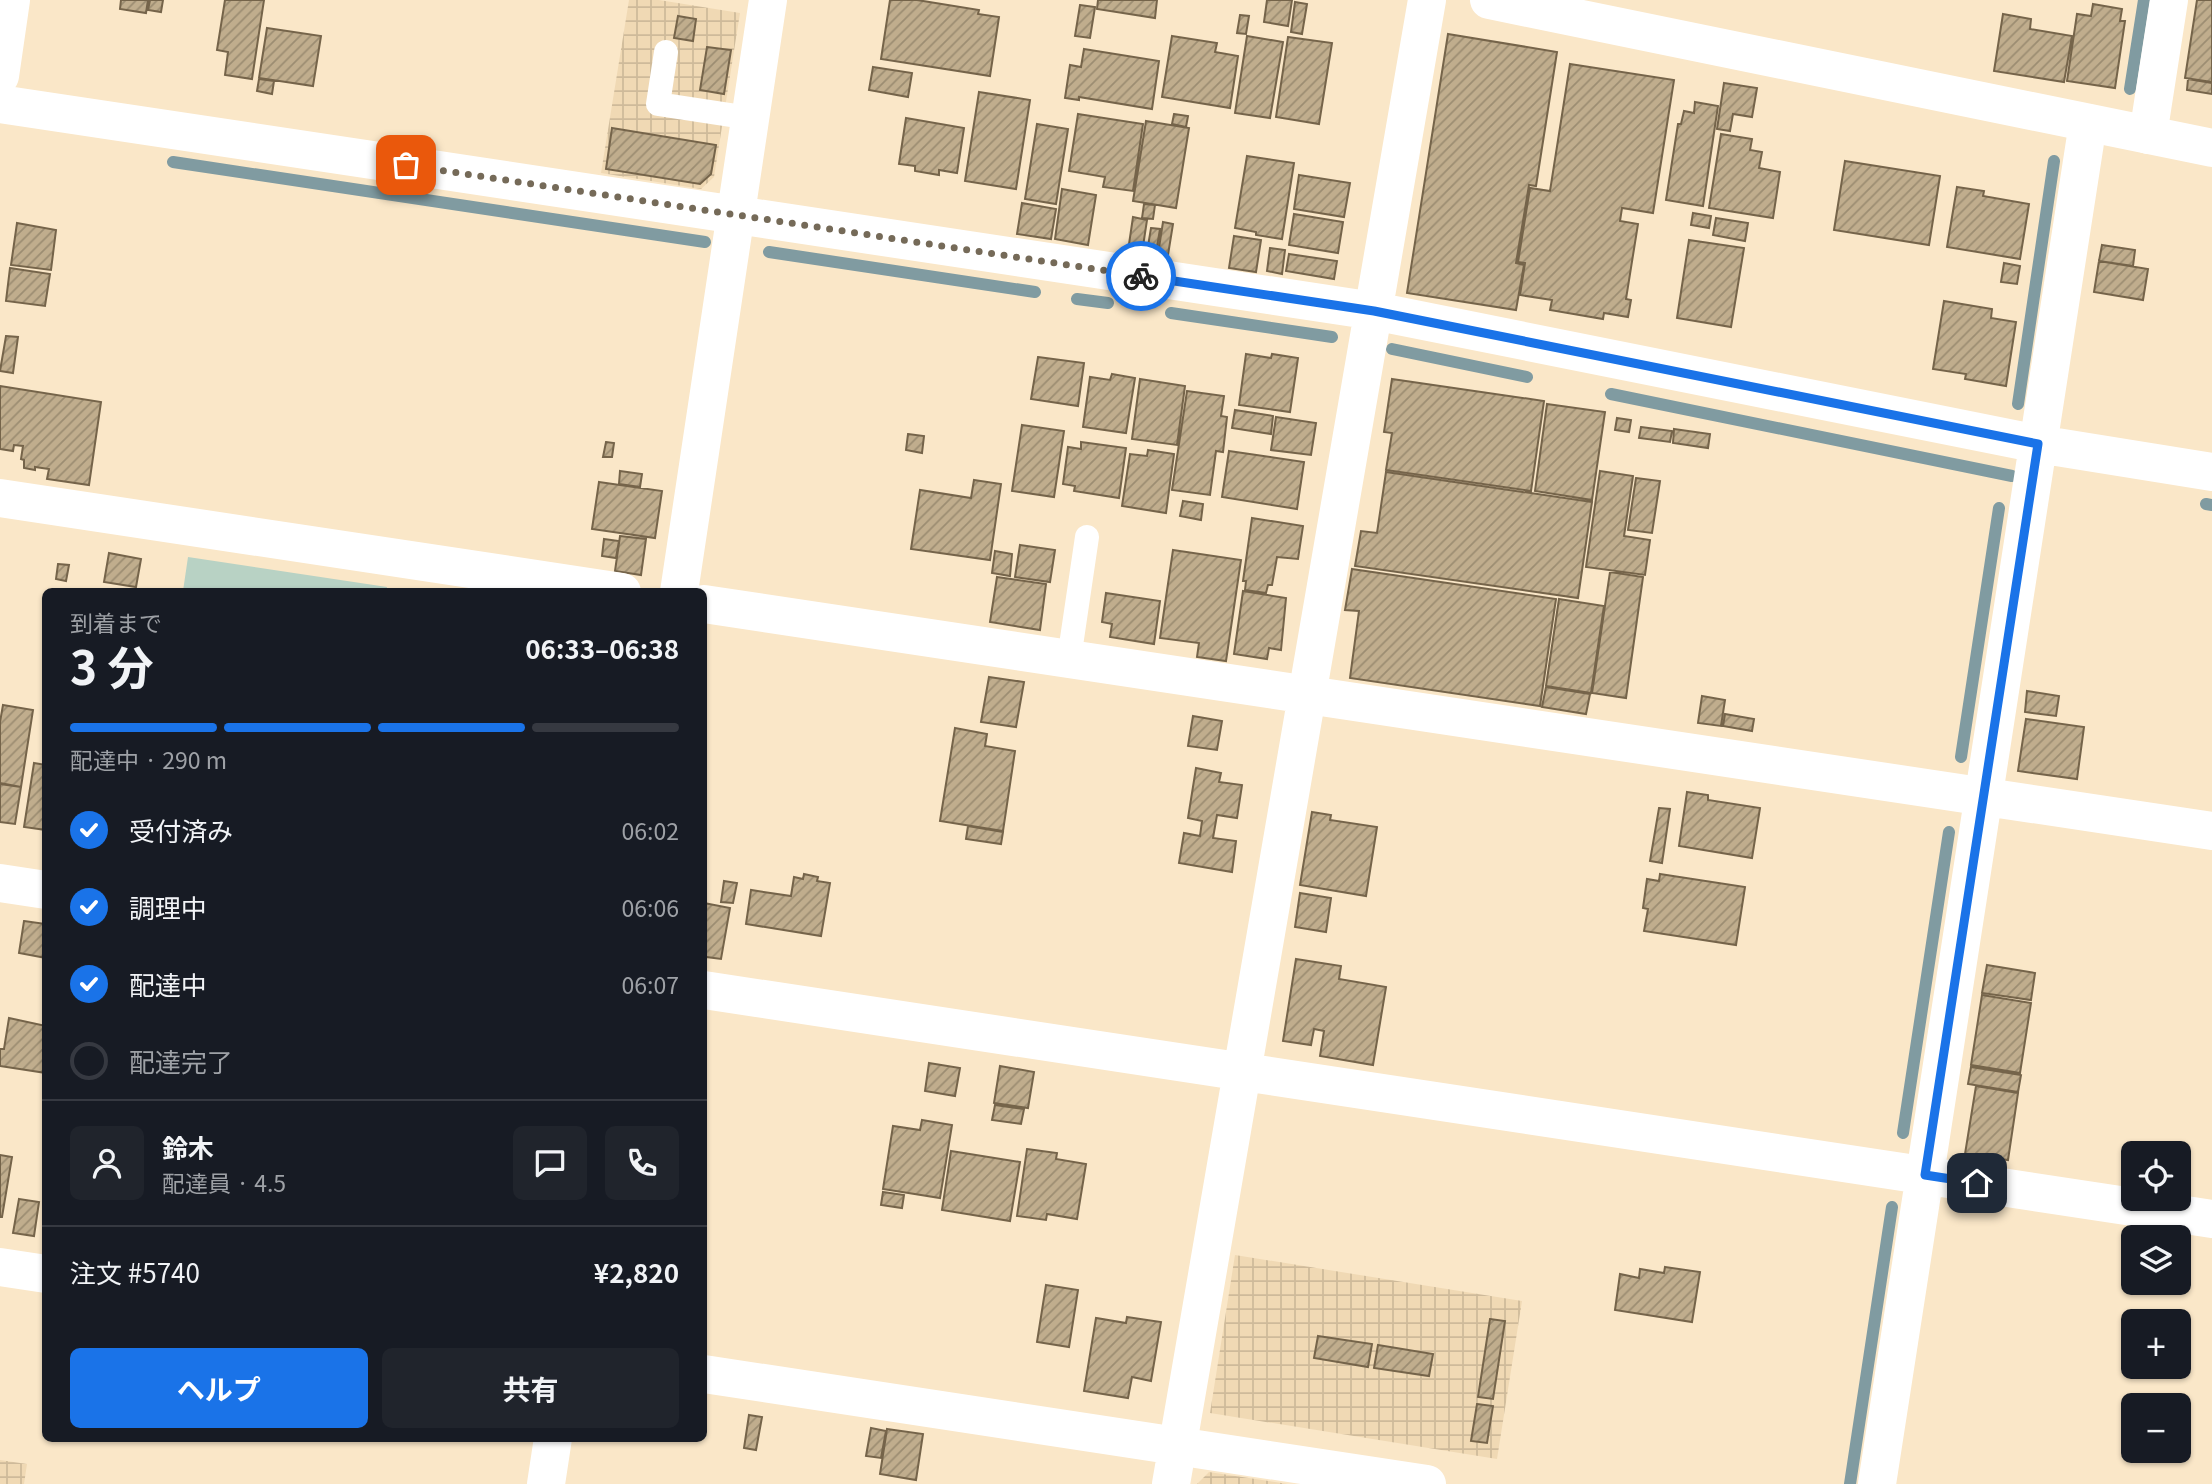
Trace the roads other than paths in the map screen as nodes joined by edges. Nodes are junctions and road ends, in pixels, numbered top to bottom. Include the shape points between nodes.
1 (11, 0) edge
2 (768, 0) edge
3 (1427, 0) edge
4 (1489, 0) edge
5 (2169, 0) edge
6 (666, 52) dead end
7 (0, 76) edge
8 (0, 104) edge
9 (750, 118) junction
10 (2088, 123) junction
11 (2148, 135) junction
12 (2212, 148) edge
13 (735, 215) junction
14 (1374, 311) junction
15 (2038, 444) junction
16 (2212, 472) edge
17 (0, 498) edge
18 (1087, 537) dead end
19 (596, 588) edge
20 (680, 588) edge
21 (707, 604) edge
22 (1069, 659) junction
23 (1307, 695) junction
24 (1984, 797) junction
25 (2212, 831) edge
26 (0, 883) edge
27 (42, 889) edge
28 (707, 989) edge
29 (1242, 1071) junction
30 (1925, 1175) junction
31 (2212, 1219) edge
32 (0, 1268) edge
33 (42, 1273) edge
34 (707, 1374) edge
35 (551, 1442) edge
36 (1177, 1447) junction
37 (546, 1484) edge
38 (1171, 1484) edge
39 (1427, 1484) edge
40 (1877, 1484) edge

1 - 7 street
2 - 9 street
3 - 14 street
4 - 10 street
5 - 11 street
6 - 9 lane via 658,104
8 - 13 street
9 - 13 street
10 - 11 street
10 - 15 street
11 - 12 street
13 - 14 street
13 - 20 street
14 - 15 street
14 - 23 street
15 - 16 street
15 - 24 street
17 - 19 street
18 - 22 lane
21 - 22 street
22 - 23 street
23 - 24 street
23 - 29 street
24 - 25 street
24 - 30 street
26 - 27 street
28 - 29 street
29 - 30 street
29 - 36 street
30 - 31 street
30 - 40 street
32 - 33 street
34 - 36 street
35 - 37 street
36 - 38 street
36 - 39 street

